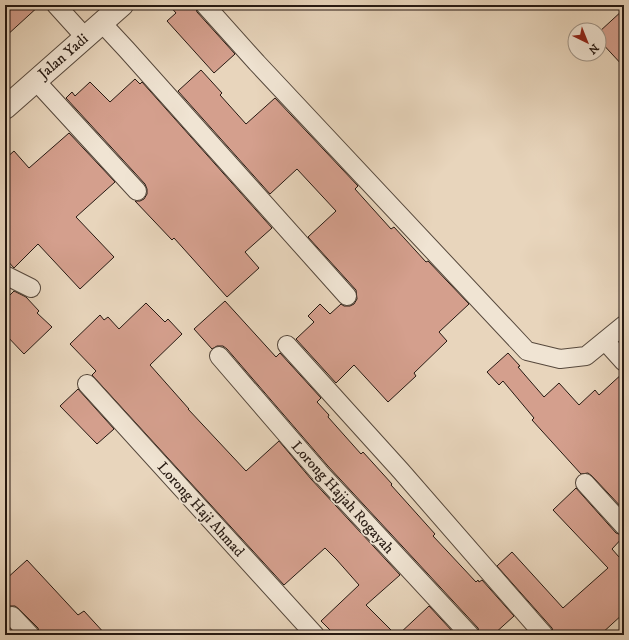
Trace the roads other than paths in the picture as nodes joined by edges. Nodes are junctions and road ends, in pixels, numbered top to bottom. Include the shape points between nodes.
1 (56, 5) edge
2 (122, 5) edge
3 (205, 5) edge
4 (101, 22) junction
5 (85, 37) junction
6 (36, 80) junction
7 (5, 108) edge
8 (137, 191) dead end
9 (5, 274) edge
10 (31, 288) dead end
11 (347, 296) dead end
12 (624, 325) edge
13 (605, 341) junction
14 (287, 345) dead end
15 (219, 356) dead end
16 (624, 362) edge
17 (87, 384) dead end
18 (585, 483) dead end
19 (624, 526) edge
20 (12, 616) dead end
21 (30, 635) edge
22 (316, 635) edge
23 (470, 635) edge
24 (544, 635) edge

1 - 5 street
2 - 4 street, Jalan Yadi
3 - 13 street via 527,351 560,359 586,356
4 - 5 street, Jalan Yadi
4 - 11 street
5 - 6 street, Jalan Yadi
6 - 7 street, Jalan Yadi
6 - 8 street
9 - 10 street
12 - 13 street
13 - 16 street
14 - 24 street
15 - 23 street, Lorong Hajjah Rogayah via 319,472
17 - 22 street, Lorong Haji Ahmad
18 - 19 street
20 - 21 street

